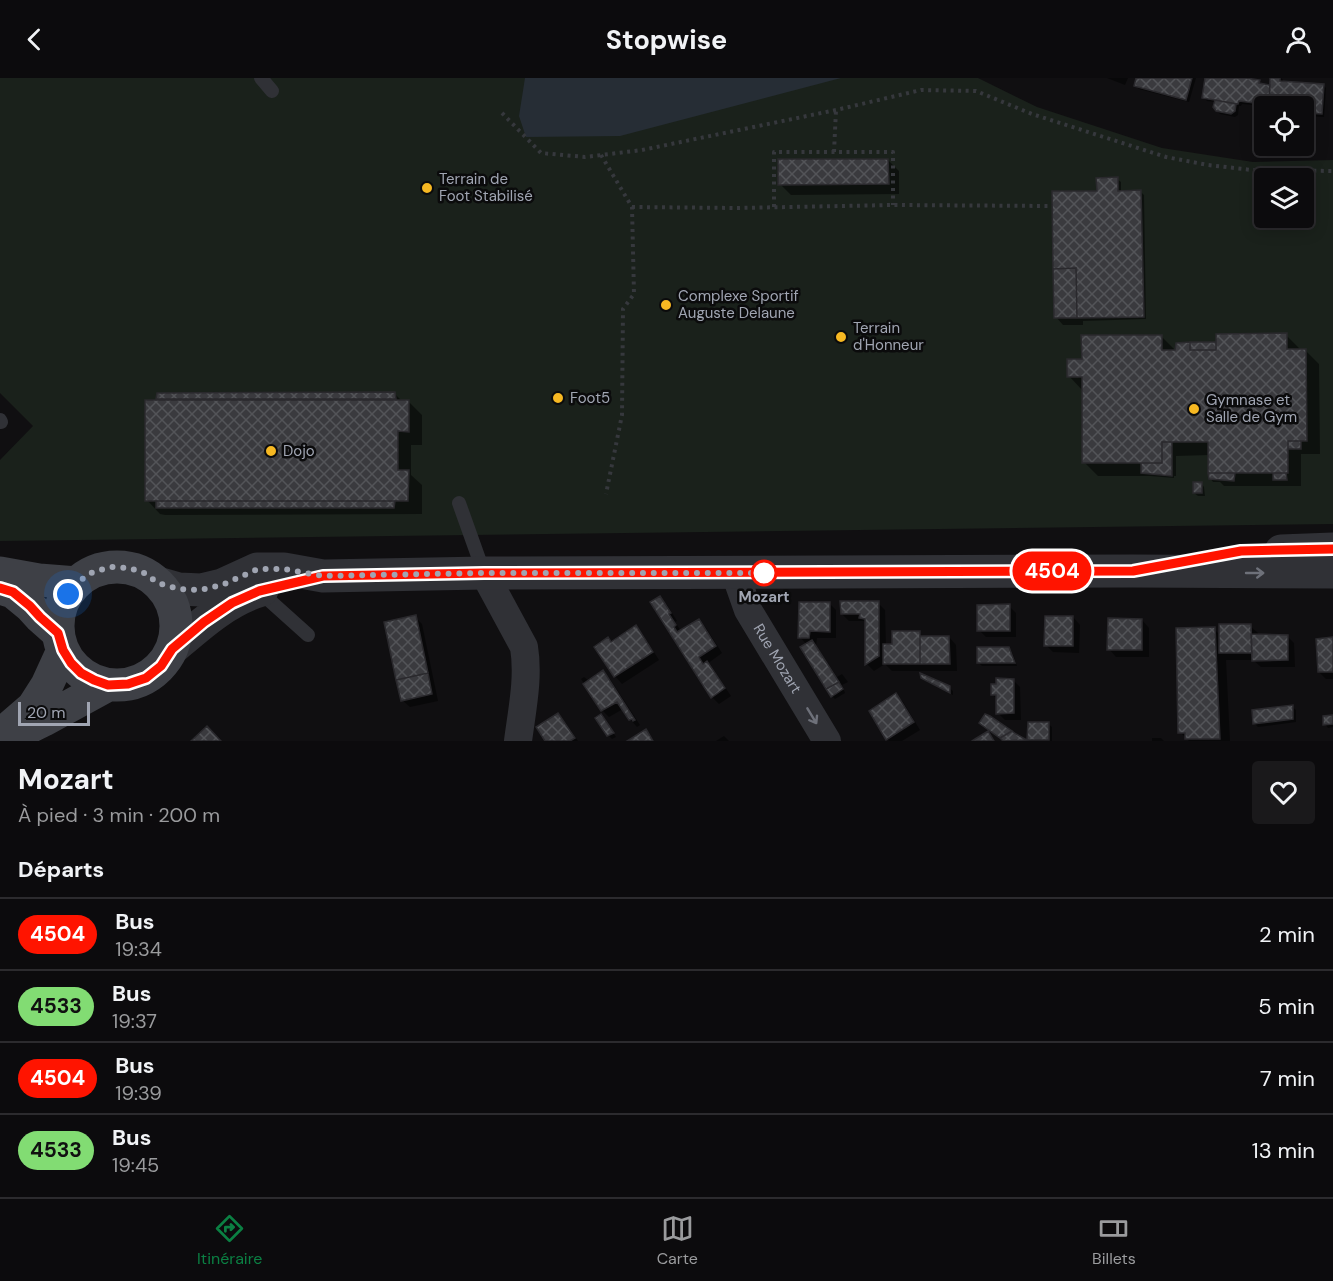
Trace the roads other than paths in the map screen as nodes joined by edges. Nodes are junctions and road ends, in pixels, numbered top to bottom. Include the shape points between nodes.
1 (261, 78) edge
2 (272, 91) dead end
3 (459, 503) dead end
4 (1333, 549) edge
5 (1133, 571) junction
6 (0, 573) edge
7 (484, 573) junction
8 (735, 573) junction
9 (1333, 573) edge
10 (323, 576) junction
11 (76, 583) junction
12 (158, 583) junction
13 (0, 588) edge
14 (259, 591) junction
15 (308, 634) dead end
16 (61, 641) junction
17 (172, 649) junction
18 (108, 685) junction
19 (0, 736) edge
20 (1, 741) edge
21 (518, 741) edge
22 (827, 741) edge

1 - 2 lane
3 - 7 lane
4 - 5 street via 1241,551
5 - 8 street
5 -> 9 street
6 - 11 main road
7 - 8 street
7 - 10 street
7 - 21 street via 524,647 525,683
8 -> 22 street, Rue Mozart via 748,610
10 - 12 street via 258,569 201,590
10 - 14 street
11 - 12 main road via 93,572 112,567 144,573
11 - 16 main road via 58,620
12 - 17 main road via 175,614
13 - 16 main road via 13,592 30,606
14 - 15 lane
14 - 17 street via 232,603
16 - 18 main road via 71,663 81,673
16 - 19 main road via 47,685 33,707
17 - 18 main road via 161,666 146,678
18 - 20 main road

